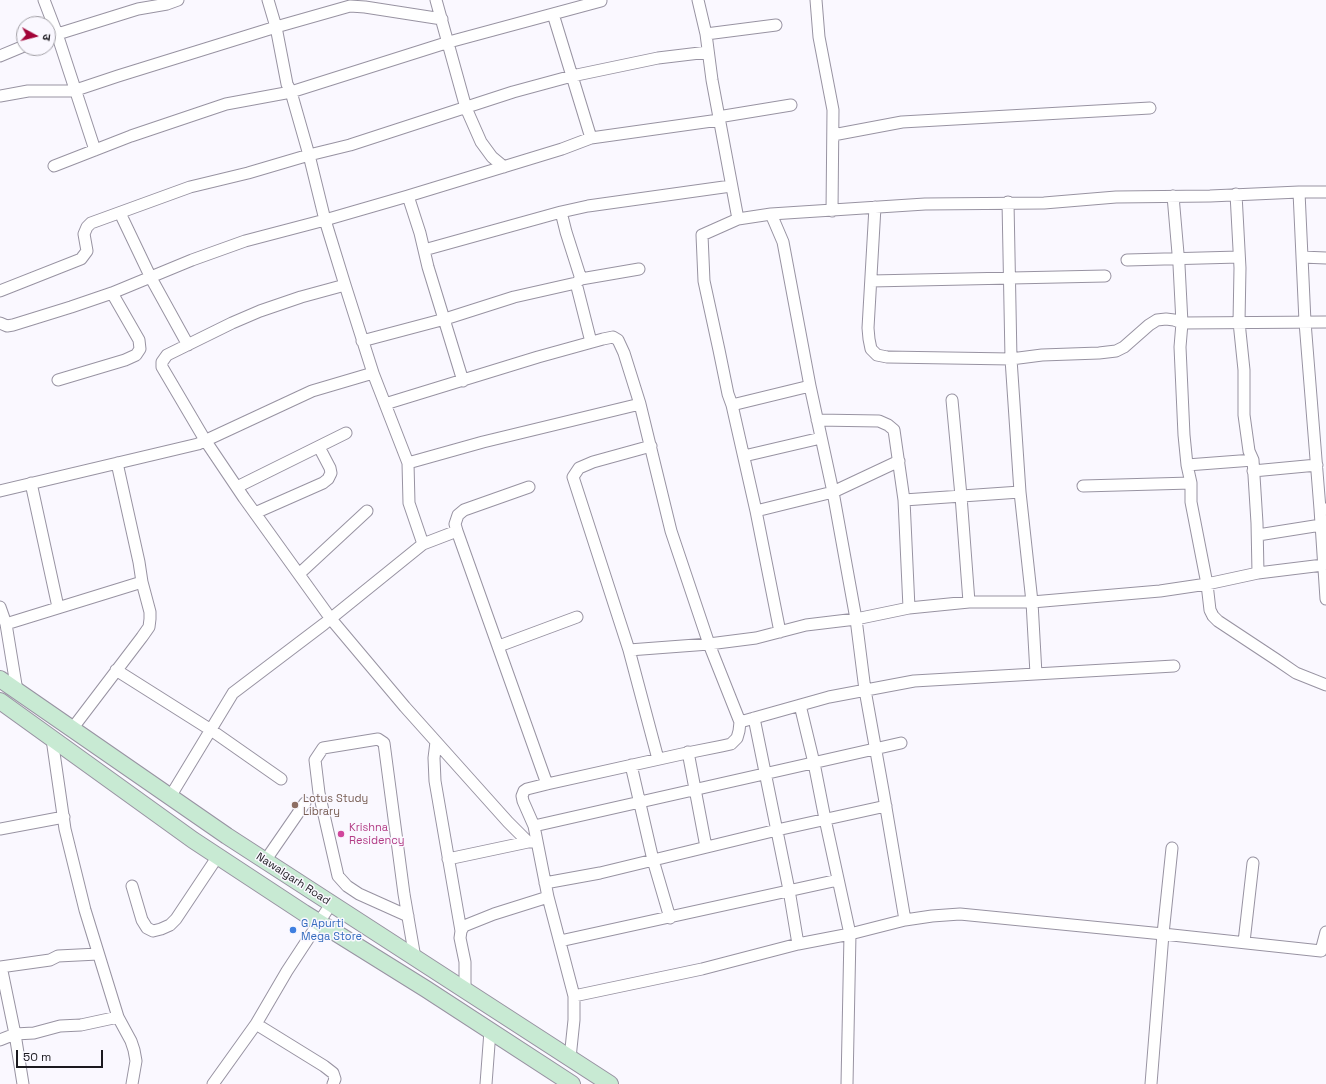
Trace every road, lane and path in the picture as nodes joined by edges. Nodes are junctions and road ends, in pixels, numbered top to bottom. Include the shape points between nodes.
1 (44, 0) edge
2 (178, 0) edge
3 (268, 0) edge
4 (436, 0) edge
5 (698, 0) edge
6 (816, 0) edge
7 (602, 2) dead end
8 (553, 14) junction
9 (48, 16) edge
10 (442, 18) junction
11 (776, 25) dead end
12 (276, 27) junction
13 (56, 34) edge
14 (706, 34) junction
15 (56, 42) edge
16 (448, 42) junction
17 (16, 49) edge
18 (708, 52) junction
19 (0, 56) edge
20 (572, 76) junction
21 (76, 90) junction
22 (291, 92) junction
23 (0, 96) edge
24 (791, 106) dead end
25 (466, 108) junction
26 (1150, 108) dead end
27 (719, 118) junction
28 (833, 135) junction
29 (591, 138) junction
30 (95, 150) junction
31 (309, 155) junction
32 (54, 166) dead end
33 (504, 167) junction
34 (731, 186) junction
35 (1299, 192) junction
36 (1326, 192) edge
37 (1236, 194) junction
38 (408, 196) junction
39 (1173, 196) junction
40 (1008, 202) junction
41 (875, 207) junction
42 (832, 211) junction
43 (561, 212) junction
44 (120, 213) junction
45 (771, 214) junction
46 (738, 219) junction
47 (325, 220) junction
48 (424, 250) junction
49 (1239, 257) junction
50 (1302, 257) junction
51 (1326, 258) edge
52 (1179, 259) junction
53 (1127, 260) dead end
54 (639, 269) dead end
55 (1105, 276) dead end
56 (150, 278) junction
57 (1009, 279) junction
58 (578, 281) junction
59 (871, 282) junction
60 (344, 285) junction
61 (0, 291) edge
62 (112, 293) junction
63 (445, 319) junction
64 (1239, 322) junction
65 (1305, 322) junction
66 (1326, 322) edge
67 (0, 323) edge
68 (1182, 323) junction
69 (362, 341) junction
70 (591, 342) junction
71 (188, 345) junction
72 (1011, 359) junction
73 (373, 373) junction
74 (58, 380) dead end
75 (463, 381) junction
76 (810, 386) junction
77 (952, 400) dead end
78 (385, 404) junction
79 (640, 404) junction
80 (732, 405) junction
81 (817, 420) junction
82 (346, 433) dead end
83 (821, 438) junction
84 (205, 440) junction
85 (651, 446) junction
86 (319, 447) junction
87 (744, 456) junction
88 (899, 461) junction
89 (117, 463) junction
90 (408, 463) junction
91 (1187, 465) junction
92 (1317, 465) junction
93 (1253, 466) junction
94 (31, 483) junction
95 (1191, 483) junction
96 (1083, 486) dead end
97 (237, 487) junction
98 (529, 487) dead end
99 (0, 491) edge
100 (833, 492) junction
101 (1020, 492) junction
102 (961, 496) junction
103 (904, 500) junction
104 (1323, 509) edge
105 (367, 511) dead end
106 (756, 511) junction
107 (255, 513) junction
108 (1321, 525) junction
109 (457, 531) junction
110 (1258, 535) junction
111 (423, 544) junction
112 (1323, 565) junction
113 (1258, 573) junction
114 (299, 574) junction
115 (142, 582) junction
116 (1207, 584) junction
117 (1326, 598) edge
118 (969, 602) junction
119 (1032, 602) junction
120 (0, 607) edge
121 (58, 607) junction
122 (909, 608) junction
123 (577, 617) dead end
124 (331, 619) junction
125 (856, 619) junction
126 (6, 624) junction
127 (780, 632) junction
128 (709, 644) junction
129 (498, 646) junction
130 (629, 650) junction
131 (1174, 666) dead end
132 (116, 670) junction
133 (1036, 674) junction
134 (0, 679) edge
135 (1326, 685) edge
136 (865, 690) junction
137 (17, 691) junction
138 (0, 701) edge
139 (800, 705) junction
140 (754, 718) junction
141 (740, 722) junction
142 (72, 729) junction
143 (211, 730) junction
144 (52, 739) junction
145 (436, 742) junction
146 (902, 743) dead end
147 (876, 749) junction
148 (688, 752) junction
149 (658, 759) junction
150 (814, 762) junction
151 (631, 765) junction
152 (766, 773) junction
153 (281, 779) dead end
154 (547, 784) junction
155 (695, 789) junction
156 (170, 797) junction
157 (639, 802) junction
158 (305, 803) dead end
159 (886, 806) junction
160 (160, 816) junction
161 (64, 817) junction
162 (825, 819) junction
163 (534, 826) junction
164 (0, 829) edge
165 (777, 830) junction
166 (532, 842) junction
167 (706, 847) junction
168 (1172, 848) dead end
169 (218, 856) junction
170 (448, 860) junction
171 (653, 860) junction
172 (265, 861) junction
173 (1253, 864) dead end
174 (838, 880) junction
175 (545, 883) junction
176 (132, 886) dead end
177 (789, 890) junction
178 (548, 897) junction
179 (331, 904) junction
180 (408, 916) junction
181 (670, 918) junction
182 (904, 920) junction
183 (319, 923) junction
184 (461, 931) junction
185 (1326, 932) edge
186 (850, 934) junction
187 (1163, 934) junction
188 (560, 941) junction
189 (1244, 942) junction
190 (798, 944) junction
191 (1323, 951) edge
192 (98, 954) junction
193 (415, 958) junction
194 (0, 968) edge
195 (465, 990) junction
196 (574, 996) junction
197 (118, 1017) junction
198 (256, 1024) junction
199 (490, 1031) junction
200 (15, 1034) junction
201 (0, 1040) edge
202 (570, 1058) junction
203 (130, 1083) edge
204 (23, 1084) edge
205 (213, 1084) edge
206 (333, 1084) edge
207 (486, 1084) edge
208 (572, 1084) edge
209 (610, 1084) edge
210 (847, 1084) edge
211 (1152, 1084) edge

1 - 9 street
2 - 13 street via 138,9
3 - 12 street
4 - 10 street
5 - 14 street
6 - 28 street via 819,37 833,110
7 - 8 street
8 - 16 street
8 - 20 street
10 - 12 street via 350,6
10 - 16 street
11 - 14 street
12 - 21 street
12 - 22 street via 287,84
14 - 18 street
15 - 21 street
16 - 22 street
16 - 25 street
17 - 19 street
18 - 20 street via 658,58
18 - 27 street
20 - 25 street
20 - 29 street
21 - 23 street via 28,91
21 - 30 street
22 - 30 street via 226,104
22 - 31 street
24 - 27 street
25 - 31 street via 350,145
25 - 33 street via 481,142 492,157
26 - 28 street via 902,122
27 - 29 street
27 - 34 street
28 - 42 street
29 - 33 street
30 - 32 street
31 - 44 street via 190,188
31 - 47 street
33 - 38 street
34 - 43 street
34 - 46 street
35 - 36 street
35 - 37 street
35 - 50 street
37 - 39 street
37 - 49 street
38 - 47 street
38 - 48 street
39 - 40 street via 1116,196 1044,203
39 - 52 street
40 - 41 street
40 - 57 street
41 - 42 street
41 - 59 street
42 - 45 street
43 - 48 street
43 - 58 street
44 - 56 street
44 - 61 street via 86,227 84,234 87,251 81,259
45 - 46 street
45 - 76 street via 784,242
46 - 80 street via 702,235 704,281
47 - 56 street via 245,241
47 - 60 street
48 - 63 street
49 - 52 street
49 - 64 street
50 - 51 street
50 - 65 street
52 - 53 street
52 - 68 street
54 - 58 street
55 - 57 street
56 - 62 street
56 - 71 street
57 - 59 street
57 - 72 street
58 - 63 street via 514,297
58 - 70 street
59 - 72 street via 869,339 871,349 877,354 887,357
60 - 69 street
60 - 71 street via 260,311
62 - 67 street via 13,325
62 - 74 street via 139,340 140,349 136,355 125,360
63 - 69 street
63 - 75 street
64 - 65 street
64 - 68 street
64 - 93 street via 1244,370 1244,415
65 - 66 street
65 - 92 street
68 - 72 street via 1158,320 1129,344 1116,351
68 - 91 street via 1180,354
69 - 73 street
70 - 75 street
70 - 79 street via 613,337 618,340
71 - 84 street via 164,357 162,367
72 - 101 street
73 - 78 street
73 - 84 street via 312,391
75 - 78 street
76 - 80 street
76 - 81 street
77 - 102 street
78 - 90 street
79 - 85 street
79 - 90 street
80 - 87 street
81 - 83 street
81 - 88 street via 879,422 888,425 894,430
82 - 86 street
83 - 87 street
83 - 100 street
84 - 89 street via 198,444
84 - 97 street
85 - 128 street via 671,531
85 - 130 street via 593,462 579,468 573,477
86 - 97 street
86 - 107 street via 330,468 328,479
87 - 106 street
88 - 100 street
88 - 103 street
89 - 94 street
89 - 115 street
90 - 111 street via 409,503
91 - 93 street
91 - 95 street
92 - 93 street
92 - 104 street
93 - 110 street
94 - 99 street
94 - 121 street
95 - 96 street
95 - 116 street via 1191,502
97 - 107 street
98 - 109 street via 464,510 458,515 455,524
100 - 106 street
100 - 125 street
101 - 102 street
101 - 119 street
102 - 103 street
102 - 118 street
103 - 122 street
104 - 108 street
105 - 114 street
106 - 127 street
107 - 114 street
108 - 110 street
108 - 112 street
109 - 111 street
109 - 129 street
110 - 113 street
111 - 124 street
112 - 113 street
112 - 117 street
113 - 116 street
114 - 124 street
115 - 121 street
115 - 132 street via 150,612 149,627
116 - 119 street via 1152,592
116 - 135 street via 1210,610 1218,622 1296,673
118 - 119 street
118 - 122 street
119 - 133 street
120 - 126 street
121 - 126 street
122 - 125 street
123 - 129 street
124 - 143 street via 233,693
124 - 145 street
125 - 127 street via 806,625
125 - 136 street
126 - 137 street
127 - 128 street
128 - 130 street
128 - 141 street
129 - 154 street
130 - 149 street
131 - 133 street
132 - 142 street
132 - 143 street
133 - 136 street via 914,681
134 - 137 street, Nawalgarh Road
136 - 139 street
136 - 147 street
137 - 142 street, Nawalgarh Road
138 - 144 street
139 - 140 street
139 - 150 street
140 - 141 street
140 - 152 street
141 - 148 street via 737,738 731,744
142 - 156 street, Nawalgarh Road
143 - 153 street
143 - 156 street
144 - 160 street
144 - 161 street
145 - 166 street via 508,822
145 - 170 street via 435,781
146 - 147 street
147 - 150 street
147 - 159 street
148 - 149 street
148 - 155 street
149 - 151 street
150 - 152 street
150 - 162 street
151 - 154 street
151 - 157 street
152 - 155 street
152 - 165 street
154 - 163 street via 527,789 522,796
155 - 157 street
155 - 167 street
156 - 160 street
156 - 172 street, Nawalgarh Road
157 - 163 street
157 - 171 street
158 - 172 street
159 - 162 street
159 - 182 street
160 - 169 street
161 - 164 street
161 - 192 street via 85,910
162 - 165 street
162 - 174 street
163 - 166 street
165 - 167 street
165 - 177 street
166 - 170 street
166 - 175 street
167 - 171 street
168 - 187 street
169 - 176 street via 176,919 161,929 153,931 147,928 142,920
169 - 183 street
170 - 184 street
171 - 175 street
171 - 181 street
172 - 179 street, Nawalgarh Road
173 - 189 street
174 - 177 street
174 - 186 street
175 - 178 street
177 - 181 street
177 - 190 street
178 - 184 street via 469,923
178 - 188 street
179 - 183 street
179 - 193 street, Nawalgarh Road
180 - 180 street via 384,743 378,739 322,748 315,760 319,793 338,876 359,894
180 - 193 street
181 - 188 street
182 - 186 street
182 - 187 street via 960,914
183 - 198 street
183 - 199 street
184 - 195 street
185 - 191 street
186 - 190 street
186 - 210 street
187 - 189 street
187 - 211 street
188 - 196 street
189 - 191 street
190 - 196 street via 702,969
192 - 194 street via 58,956 50,960
192 - 197 street
193 - 195 street, Nawalgarh Road
194 - 200 street
195 - 202 street, Nawalgarh Road
196 - 202 street
197 - 200 street via 81,1025 60,1026 34,1033
197 - 203 street via 134,1050 136,1061
198 - 205 street
198 - 206 street via 333,1073
199 - 207 street
199 - 208 street
200 - 201 street
200 - 204 street
202 - 209 street, Nawalgarh Road

